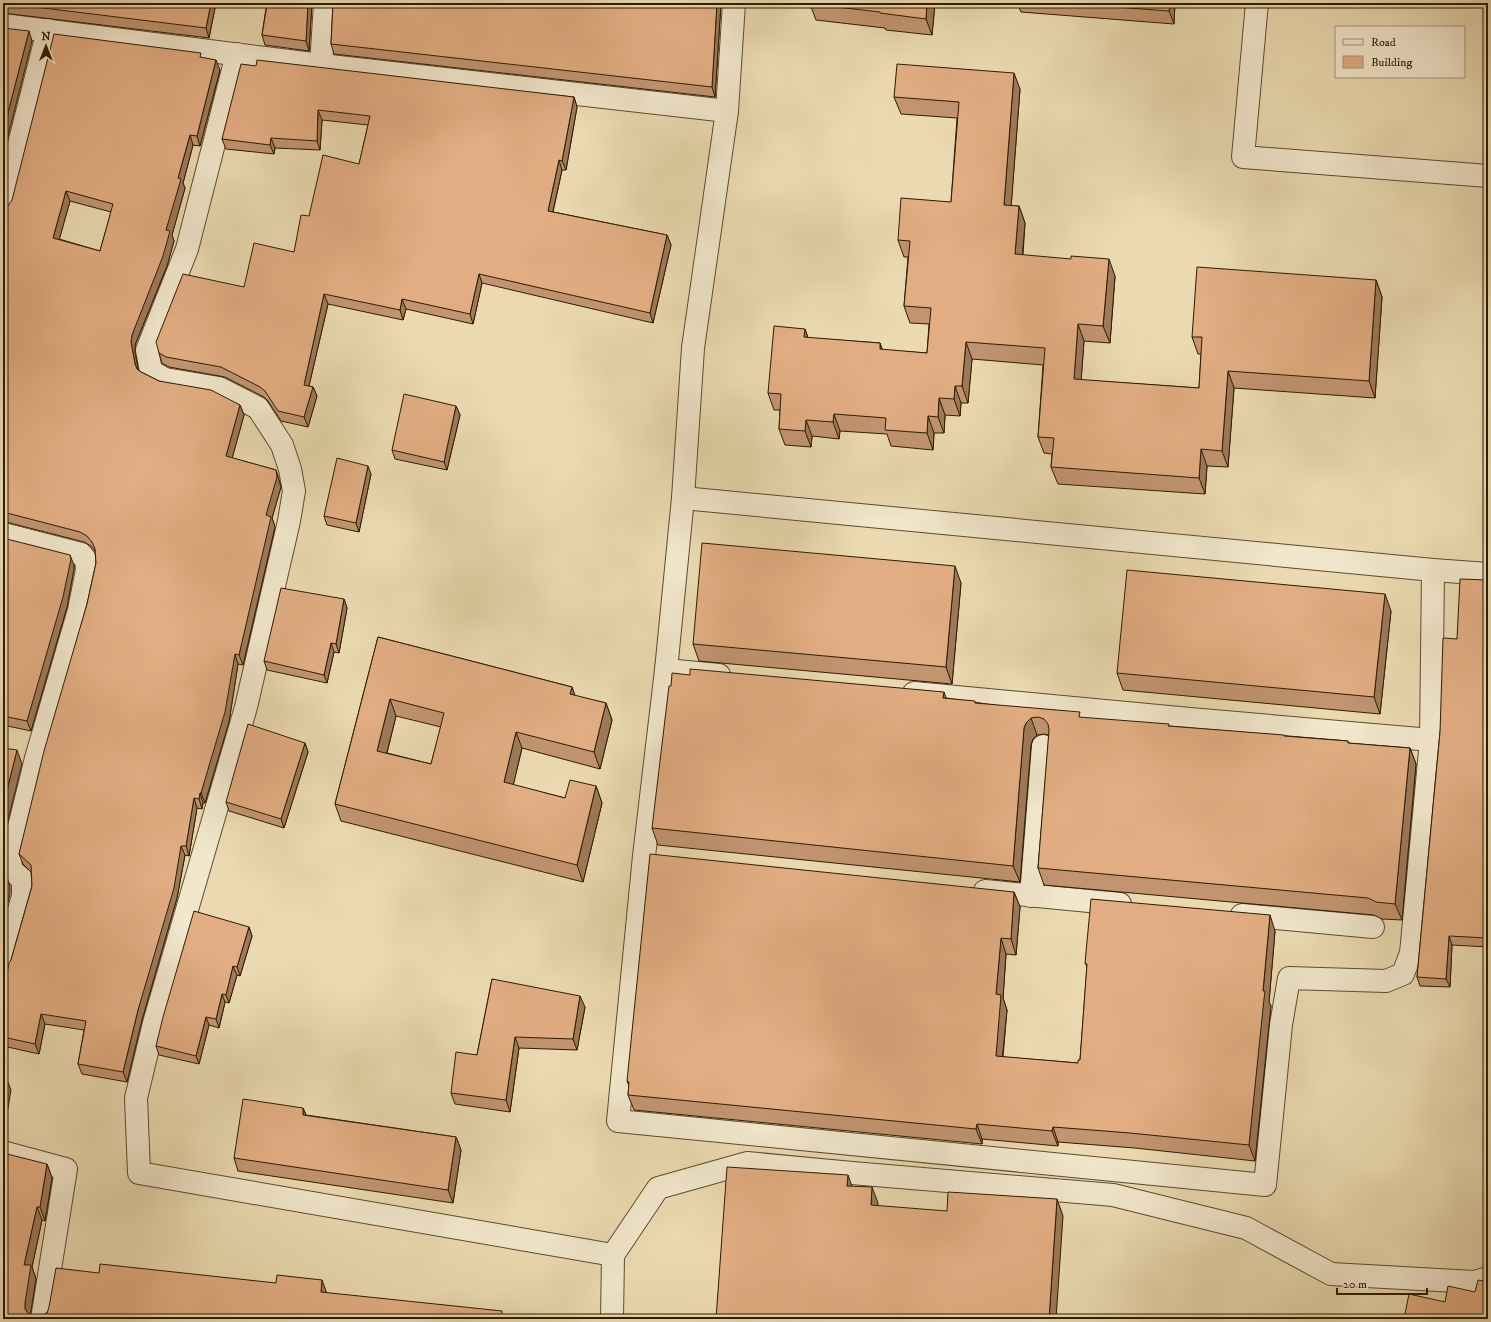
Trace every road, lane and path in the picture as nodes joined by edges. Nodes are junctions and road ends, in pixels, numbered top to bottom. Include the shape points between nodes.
1 (325, 3) edge
2 (734, 3) edge
3 (1257, 3) edge
4 (3, 25) edge
5 (48, 30) junction
6 (237, 54) junction
7 (321, 65) junction
8 (727, 111) junction
9 (1488, 176) edge
10 (3, 206) edge
11 (683, 498) junction
12 (3, 534) edge
13 (1433, 570) junction
14 (1488, 574) edge
15 (666, 670) junction
16 (738, 677) edge
17 (897, 692) edge
18 (1431, 740) junction
19 (1043, 746) edge
20 (644, 856) junction
21 (667, 858) edge
22 (6, 867) edge
23 (967, 890) edge
24 (1031, 896) junction
25 (1140, 906) edge
26 (1225, 914) edge
27 (1373, 927) edge
28 (3, 966) edge
29 (3, 1152) edge
30 (613, 1255) junction
31 (1488, 1278) edge
32 (42, 1319) edge
33 (612, 1319) edge

1 - 7 street
2 - 8 street
3 - 9 street via 1243,157
4 - 5 street
5 - 6 street
5 - 10 street
6 - 7 street
6 - 30 street via 187,249 147,350 151,371 165,379 218,388 258,408 282,445 294,491 246,706 154,1023 136,1098 139,1174
7 - 8 street
8 - 11 street via 693,348
11 - 13 street
11 - 15 street
12 - 22 street via 80,554 86,560 87,570 79,610
13 - 14 street
13 - 18 street
15 - 16 street
15 - 20 street
17 - 18 street
18 - 20 street via 1411,953 1403,974 1386,981 1289,978 1281,1025 1265,1186 618,1121
19 - 24 street
20 - 21 street
22 - 28 street via 23,880 23,896
23 - 24 street
24 - 25 street
26 - 27 street
29 - 32 street via 66,1170
30 - 31 street via 658,1188 747,1163 1113,1195 1246,1228 1331,1274 1474,1282
30 - 33 street

